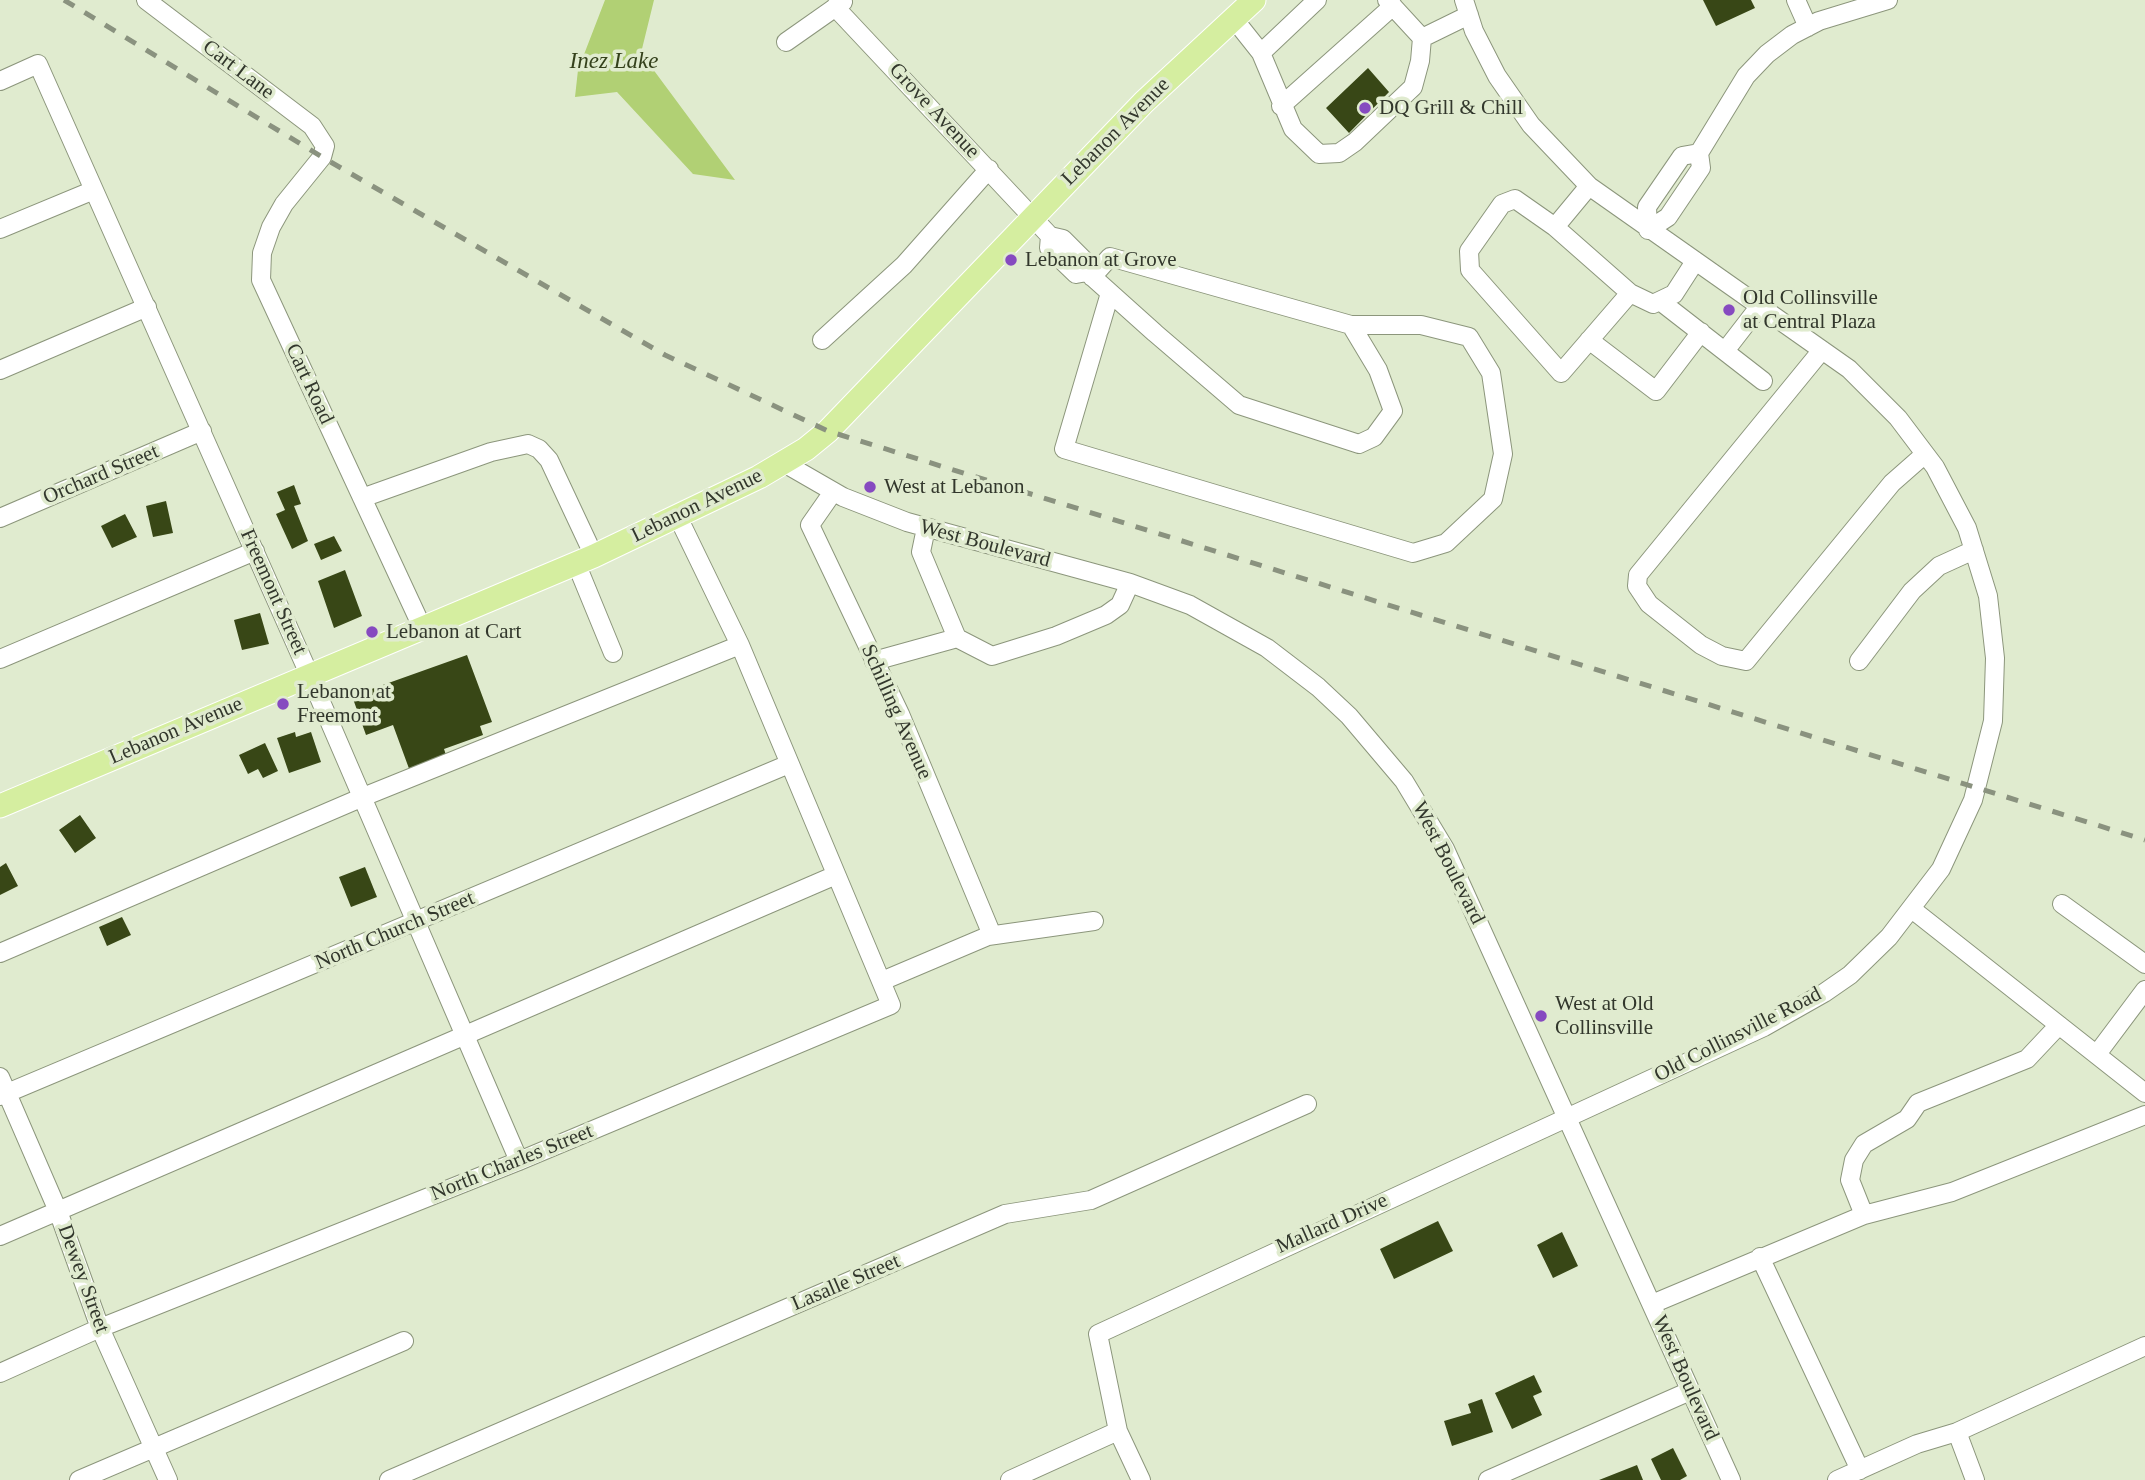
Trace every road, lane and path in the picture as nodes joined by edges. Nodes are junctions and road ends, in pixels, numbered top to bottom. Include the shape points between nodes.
1 (146, 0) edge
2 (1254, 0) edge
3 (1317, 0) edge
4 (1796, 0) edge
5 (1888, 0) edge
6 (841, 3) edge
7 (1390, 3) edge
8 (1466, 8) edge
9 (1234, 19) junction
10 (1808, 27) junction
11 (1422, 37) junction
12 (786, 42) dead end
13 (1261, 53) junction
14 (0, 81) edge
15 (1281, 106) junction
16 (325, 146) joint
17 (989, 169) junction
18 (1589, 186) junction
19 (94, 190) junction
20 (1032, 216) junction
21 (1555, 227) junction
22 (0, 229) edge
23 (1648, 230) junction
24 (1694, 262) junction
25 (1090, 274) junction
26 (1110, 293) junction
27 (1630, 293) junction
28 (1660, 301) junction
29 (147, 307) junction
30 (1759, 307) junction
31 (1351, 325) junction
32 (1701, 332) junction
33 (822, 340) dead end
34 (1589, 341) junction
35 (1822, 350) junction
36 (1726, 351) junction
37 (0, 369) edge
38 (1763, 381) dead end
39 (202, 431) junction
40 (1925, 454) junction
41 (784, 463) junction
42 (833, 492) junction
43 (362, 498) junction
44 (677, 515) junction
45 (0, 518) edge
46 (926, 528) junction
47 (1974, 550) junction
48 (255, 551) junction
49 (585, 559) junction
50 (1130, 583) junction
51 (422, 627) junction
52 (957, 638) junction
53 (740, 645) junction
54 (613, 653) dead end
55 (0, 659) edge
56 (1859, 661) dead end
57 (874, 662) junction
58 (309, 674) junction
59 (789, 764) junction
60 (363, 797) junction
61 (0, 806) edge
62 (836, 875) junction
63 (2062, 904) dead end
64 (1913, 910) junction
65 (1094, 921) dead end
66 (417, 922) junction
67 (988, 936) junction
68 (0, 953) edge
69 (2145, 964) edge
70 (882, 981) junction
71 (2145, 990) edge
72 (2059, 1025) junction
73 (465, 1034) junction
74 (2097, 1054) junction
75 (2, 1089) edge
76 (2145, 1093) edge
77 (1307, 1104) dead end
78 (2145, 1115) edge
79 (1567, 1118) junction
80 (519, 1161) junction
81 (58, 1211) junction
82 (1864, 1215) junction
83 (0, 1236) edge
84 (1760, 1257) junction
85 (1652, 1304) junction
86 (100, 1328) junction
87 (404, 1341) dead end
88 (2145, 1346) edge
89 (0, 1373) edge
90 (1690, 1391) junction
91 (1118, 1431) junction
92 (1957, 1432) junction
93 (153, 1447) junction
94 (1860, 1470) junction
95 (79, 1480) edge
96 (168, 1480) edge
97 (389, 1480) edge
98 (1010, 1480) edge
99 (1141, 1480) edge
100 (1488, 1480) edge
101 (1731, 1480) edge
102 (1837, 1480) edge
103 (1975, 1480) edge

1 - 16 street, Cart Lane via 312,126
2 - 9 main road, Lebanon Avenue
3 - 13 street
4 - 10 street
5 - 10 street
6 - 12 street
6 - 17 street, Grove Avenue
7 - 11 street
7 - 15 street
8 - 11 street
8 - 18 street, Old Collinsville Road via 1497,76 1531,125
9 - 13 street
9 - 20 main road, Lebanon Avenue
10 - 23 street via 1767,54 1746,76 1699,153 1700,168 1694,178 1668,217
11 - 15 street via 1413,87 1339,153 1319,154 1293,130
13 - 15 street
14 - 19 street, Freemont Street via 38,64
16 - 43 street, Cart Road via 322,157 271,227 262,253 261,280
17 - 20 street, Grove Avenue
17 - 33 street via 904,265
18 - 21 street
18 - 23 street, Old Collinsville Road
19 - 22 street
19 - 29 street, Freemont Street
20 - 25 street, Grove Avenue via 1050,236 1049,248 1076,274
20 - 41 main road, Lebanon Avenue via 828,431
21 - 27 street
21 - 34 street via 1515,200 1502,204 1469,251 1470,270 1561,373
23 - 24 street, Old Collinsville Road
24 - 28 street via 1674,294
24 - 30 street, Old Collinsville Road
25 - 26 street
25 - 31 street via 1110,257
26 - 31 street via 1239,405 1359,444 1374,437 1393,411 1378,370
26 - 31 street via 1064,449 1413,554 1446,543 1493,499 1503,454 1491,373 1469,337 1421,325
27 - 28 street via 1653,304
27 - 34 street
28 - 32 street
29 - 37 street
29 - 39 street, Freemont Street
30 - 35 street, Old Collinsville Road
30 - 36 street
32 - 34 street via 1657,391
32 - 36 street
35 - 40 street, Old Collinsville Road via 1849,369 1898,418
35 - 40 street via 1638,575 1637,586 1649,604 1701,645 1746,661 1892,483
36 - 38 street
39 - 45 street, Orchard Street
39 - 48 street, Freemont Street
40 - 47 street, Old Collinsville Road via 1967,528
41 - 42 street, West Boulevard
41 - 44 main road, Lebanon Avenue
42 - 46 street, West Boulevard
42 - 57 street, Schilling Avenue via 810,525
43 - 49 street via 491,452 528,444 549,460
43 - 51 street, Cart Road
44 - 49 main road, Lebanon Avenue
44 - 53 street
46 - 50 street, West Boulevard
46 - 52 street via 921,552
47 - 56 street via 1939,566 1912,591
47 - 64 street, Old Collinsville Road via 1988,596 1995,658 1993,721 1964,822 1941,869
48 - 55 street
48 - 58 street, Freemont Street
49 - 51 main road, Lebanon Avenue
49 - 54 street
50 - 52 street via 1120,604 1106,615 1056,636 992,656
50 - 79 street, West Boulevard via 1203,611 1267,648 1338,705 1386,757 1441,842
51 - 58 main road, Lebanon Avenue
52 - 57 street
53 - 59 street
53 - 60 street
57 - 67 street, Schilling Avenue via 992,935
58 - 60 street, Freemont Street
58 - 61 main road, Lebanon Avenue
59 - 62 street
59 - 66 street, North Church Street
60 - 66 street, Freemont Street
60 - 68 street
62 - 70 street
62 - 73 street
63 - 69 street
64 - 72 street
64 - 79 street, Old Collinsville Road via 1856,969 1805,1006
65 - 67 street
66 - 73 street, Freemont Street
66 - 75 street, North Church Street
67 - 70 street
70 - 80 street, North Charles Street via 891,1005
71 - 74 street
72 - 74 street
72 - 82 street via 2027,1059 1918,1103 1907,1119 1864,1144 1854,1160 1850,1180
73 - 80 street, Freemont Street
73 - 81 street
74 - 76 street
75 - 81 street, Dewey Street
77 - 97 street, Lasalle Street via 1091,1200 1005,1214
78 - 82 street via 1952,1192
79 - 85 street, West Boulevard
79 - 91 street, Mallard Drive via 1098,1334
80 - 86 street, North Charles Street
81 - 83 street
81 - 86 street, Dewey Street
82 - 84 street
84 - 85 street
84 - 94 street
85 - 90 street, West Boulevard
86 - 89 street, North Charles Street
86 - 93 street, Dewey Street
87 - 93 street
88 - 92 street
90 - 100 street
90 - 101 street, West Boulevard
91 - 98 street
91 - 99 street
92 - 94 street
92 - 103 street
93 - 95 street
93 - 96 street, Dewey Street
94 - 102 street

